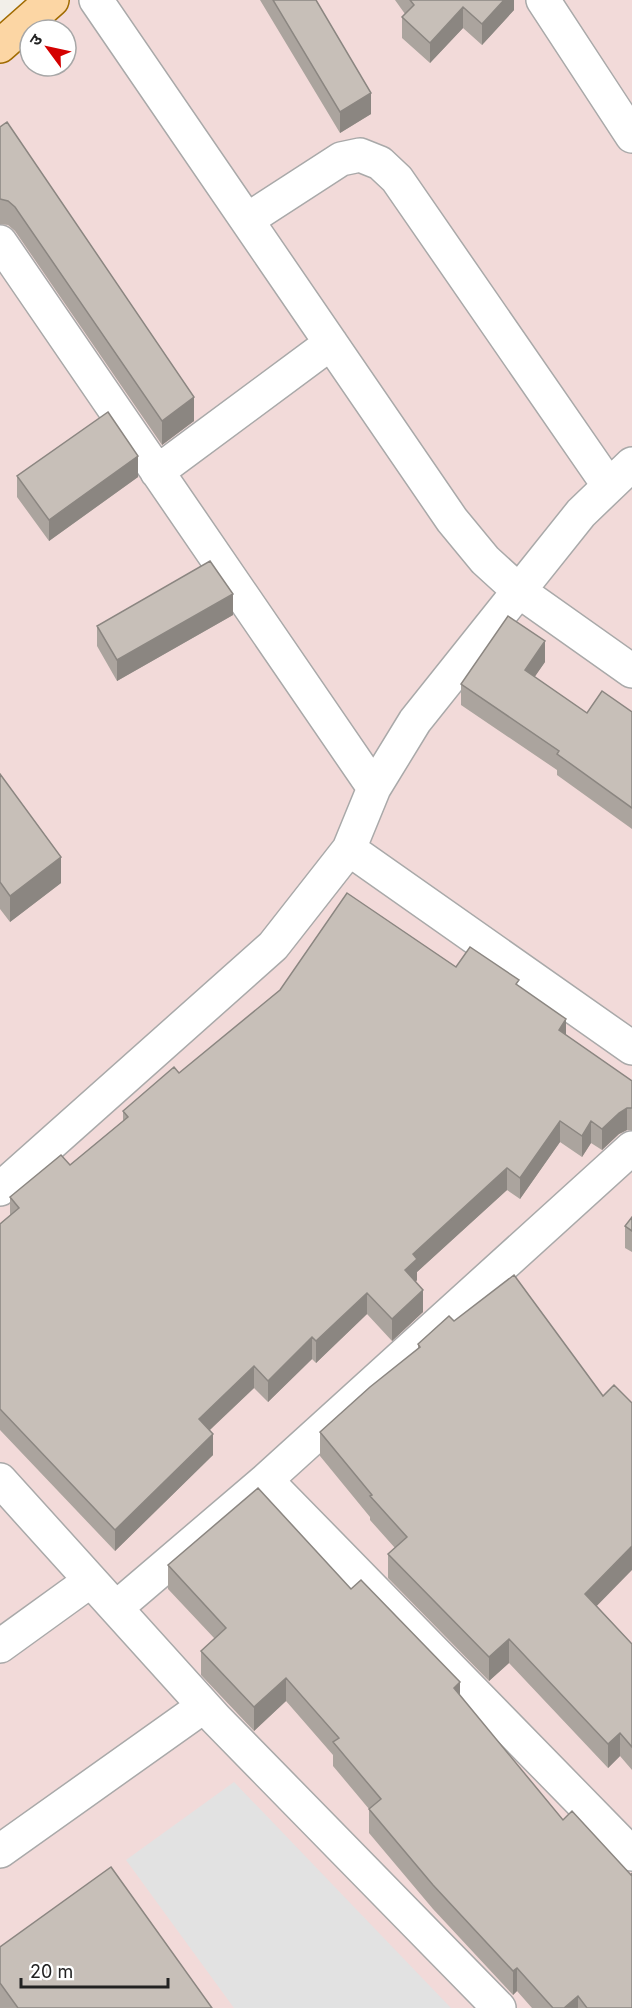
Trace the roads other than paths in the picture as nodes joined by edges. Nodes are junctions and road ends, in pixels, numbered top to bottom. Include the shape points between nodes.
1 (52, 0) edge
2 (96, 0) edge
3 (543, 0) edge
4 (0, 46) edge
5 (632, 136) edge
6 (247, 220) junction
7 (0, 242) edge
8 (331, 343) junction
9 (157, 472) junction
10 (621, 475) edge
11 (519, 591) junction
12 (632, 671) edge
13 (374, 788) junction
14 (350, 849) junction
15 (632, 1048) edge
16 (632, 1148) edge
17 (0, 1189) edge
18 (0, 1480) edge
19 (266, 1480) junction
20 (90, 1581) junction
21 (116, 1608) junction
22 (0, 1646) edge
23 (204, 1706) junction
24 (0, 1851) edge
25 (632, 1854) edge
26 (499, 2008) edge

1 - 4 main road
2 - 6 street
3 - 5 street
6 - 8 street
6 - 10 street via 341,159 360,154 380,162 397,179
7 - 9 street
8 - 9 street
8 - 11 street via 452,520 485,560
9 - 13 street
10 - 11 street via 581,513
11 - 12 street
11 - 13 street via 415,721
13 - 14 street
14 - 15 street
14 - 17 street via 273,946
16 - 19 street
18 - 20 street
19 - 21 street
19 - 25 street
20 - 21 street
20 - 22 street
21 - 23 street
23 - 24 street
23 - 26 street

